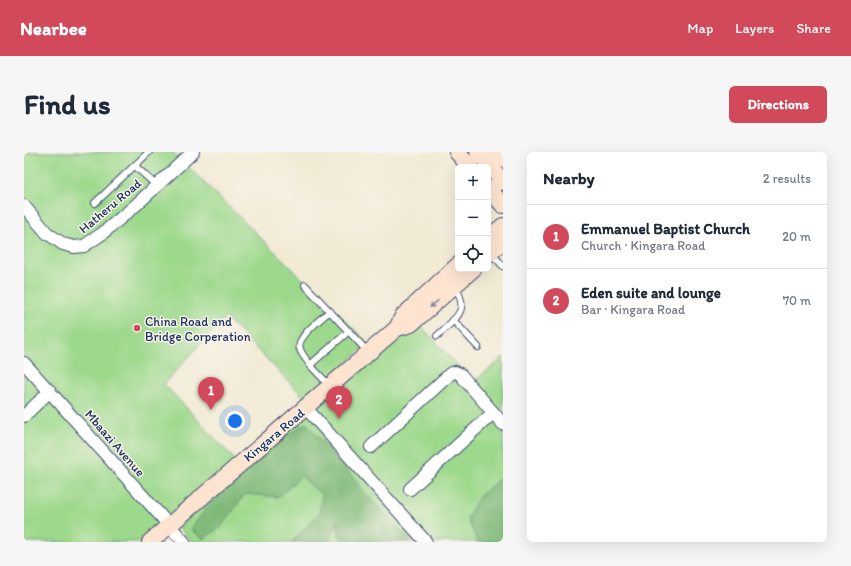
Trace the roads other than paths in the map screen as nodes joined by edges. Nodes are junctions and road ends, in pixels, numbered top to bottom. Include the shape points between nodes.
1 (149, 152) edge
2 (193, 152) edge
3 (457, 152) edge
4 (479, 152) edge
5 (503, 159) edge
6 (467, 164) edge
7 (135, 166) junction
8 (503, 182) edge
9 (157, 186) junction
10 (491, 191) edge
11 (95, 204) dead end
12 (503, 205) edge
13 (24, 206) edge
14 (503, 226) edge
15 (503, 241) edge
16 (491, 246) edge
17 (491, 248) edge
18 (491, 251) edge
19 (503, 266) edge
20 (455, 268) edge
21 (470, 272) edge
22 (305, 285) dead end
23 (454, 286) junction
24 (330, 311) junction
25 (453, 320) junction
26 (397, 328) junction
27 (349, 331) junction
28 (437, 336) dead end
29 (478, 346) dead end
30 (369, 353) junction
31 (24, 363) edge
32 (310, 365) junction
33 (330, 387) junction
34 (50, 391) junction
35 (306, 408) junction
36 (493, 413) junction
37 (24, 416) edge
38 (503, 424) edge
39 (371, 447) dead end
40 (410, 489) dead end
41 (168, 525) junction
42 (150, 542) edge
43 (184, 542) edge
44 (426, 542) edge

1 - 7 lane
2 - 9 street, Hatheru Road
3 - 6 main road
4 - 5 main road
4 - 8 main road
7 - 9 lane
7 - 11 lane
9 - 13 street, Hatheru Road via 103,233 84,246 63,244 47,233
10 - 12 main road
14 - 16 main road
15 - 17 main road
18 - 19 lane
20 - 26 main road, Kingara Road via 403,316
21 - 23 main road, Kingara Road
22 - 24 lane
23 - 25 lane via 460,295 462,306 461,313
23 -> 26 main road, Kingara Road via 411,324
24 - 27 lane
24 - 32 lane via 299,342 299,348
25 - 28 lane
25 - 29 lane
26 - 30 main road, Kingara Road
27 - 30 lane
27 - 32 lane
30 - 33 main road, Kingara Road
31 - 34 street, Mbaazi Avenue
32 - 33 lane
33 - 35 main road, Kingara Road
34 - 37 street
34 - 41 street, Mbaazi Avenue
35 - 41 main road, Kingara Road
35 - 44 street
36 - 38 street
36 - 39 street via 460,374 451,373
36 - 40 street
41 - 42 main road, Kingara Road
41 - 43 street, Mbaazi Avenue

